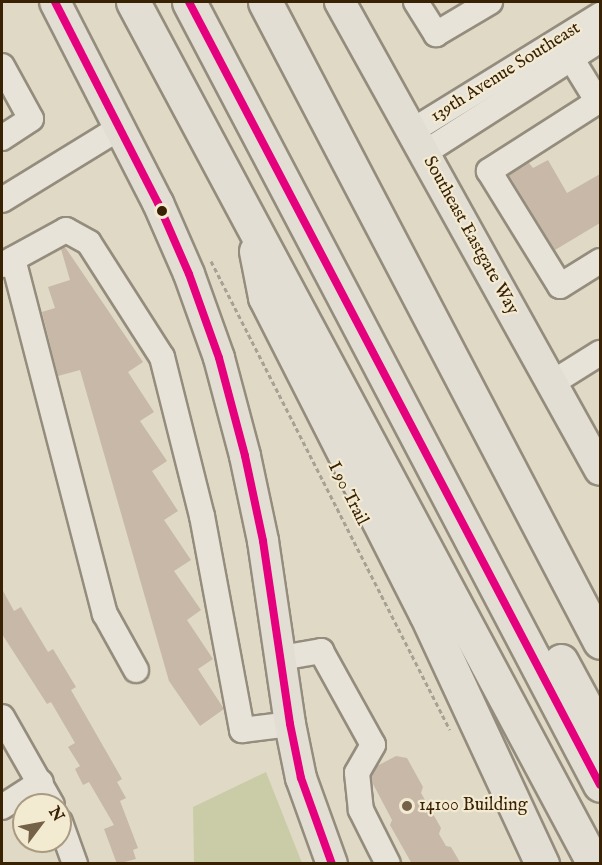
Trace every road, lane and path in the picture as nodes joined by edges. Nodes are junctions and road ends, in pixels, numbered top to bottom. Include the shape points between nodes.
1 (55, 2) edge
2 (134, 2) edge
3 (189, 2) edge
4 (207, 2) edge
5 (265, 2) edge
6 (340, 2) edge
7 (416, 2) edge
8 (490, 2) edge
9 (600, 15) edge
10 (600, 40) edge
11 (571, 58) junction
12 (2, 66) edge
13 (599, 101) edge
14 (121, 127) junction
15 (2, 138) edge
16 (418, 142) junction
17 (2, 200) edge
18 (250, 220) junction
19 (207, 254) dead end
20 (600, 261) edge
21 (7, 262) edge
22 (600, 353) edge
23 (552, 383) junction
24 (600, 470) edge
25 (520, 486) junction
26 (600, 612) edge
27 (600, 642) edge
28 (280, 658) junction
29 (136, 670) dead end
30 (2, 717) edge
31 (290, 724) junction
32 (524, 732) junction
33 (592, 733) edge
34 (453, 736) dead end
35 (41, 782) junction
36 (600, 785) edge
37 (46, 793) edge
38 (2, 807) edge
39 (332, 864) edge
40 (388, 864) edge
41 (542, 864) edge
42 (586, 864) edge
43 (594, 864) edge

1 - 14 main road
2 - 18 highway
3 - 33 highway
4 - 33 highway
5 - 25 highway
6 - 16 main road, Southeast Eastgate Way
7 - 8 street via 436,34
9 - 16 street, 139th Avenue Southeast
10 - 11 street, 139th Avenue Southeast
11 - 13 street
11 - 16 street, 139th Avenue Southeast
12 - 15 street via 31,119
13 - 20 street via 489,171 560,286
14 - 17 street
14 - 28 main road via 189,274 219,358 263,541
16 - 23 main road, Southeast Eastgate Way
18 - 32 highway
18 - 41 highway via 265,297 426,614
19 - 34 path, I 90 Trail
21 - 29 street via 105,614
21 - 31 street via 66,230 89,243 162,357 202,516 242,730
22 - 23 street
23 - 24 main road, Southeast Eastgate Way
25 - 26 highway
25 - 27 highway
28 - 31 main road
28 - 40 street via 321,651 373,745 357,773 361,810
30 - 35 street
31 - 39 main road via 301,778
32 - 42 highway
32 - 43 highway
33 - 36 highway
35 - 37 street
35 - 38 street

